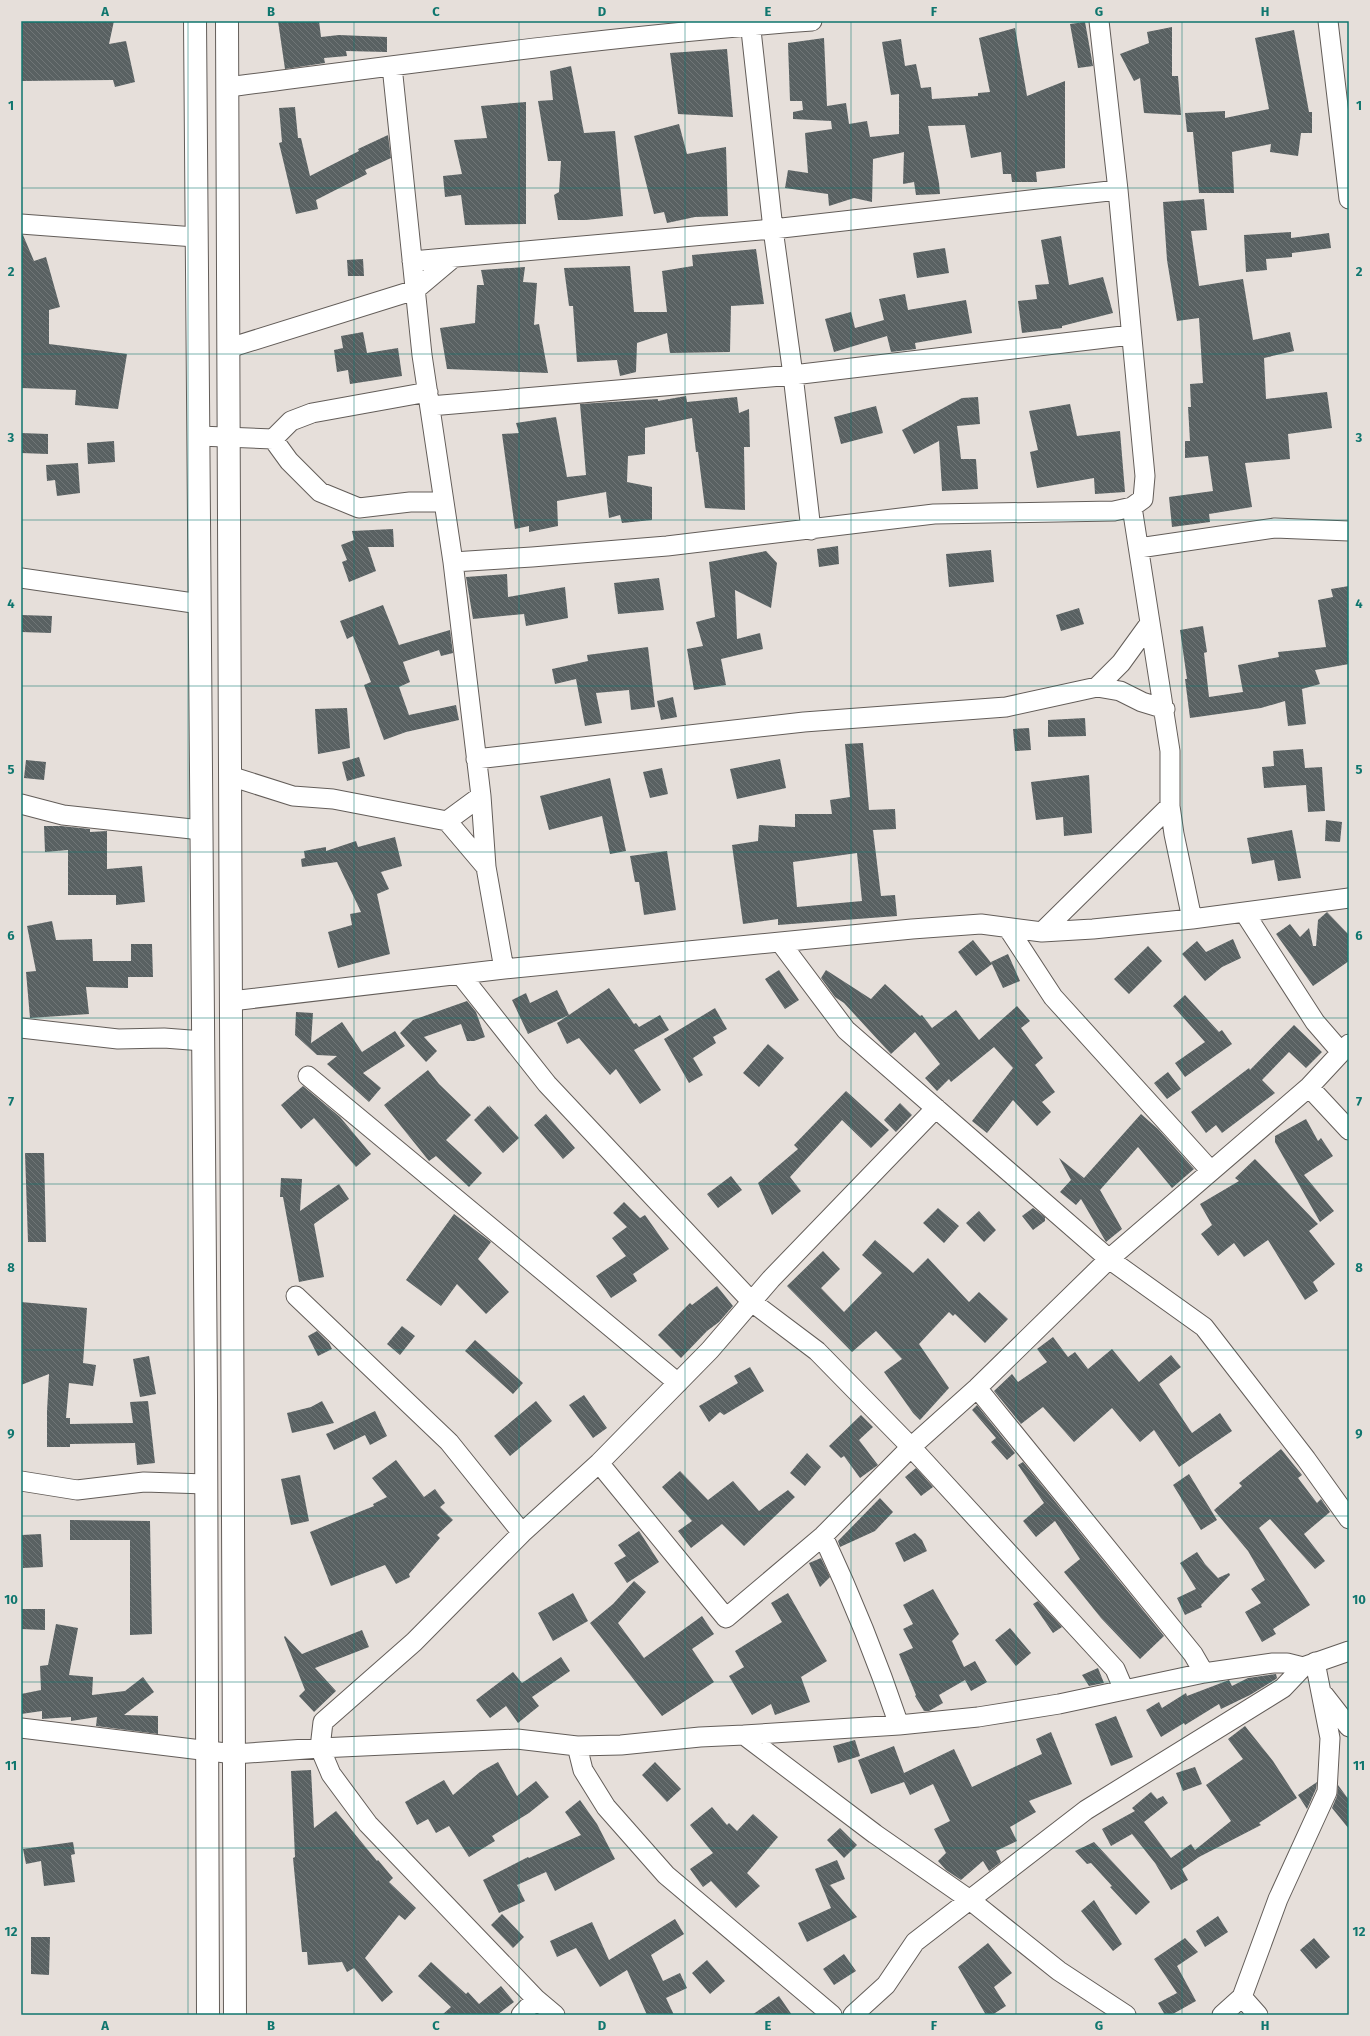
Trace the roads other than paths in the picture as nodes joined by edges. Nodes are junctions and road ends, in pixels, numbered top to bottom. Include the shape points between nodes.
1 (195, 21) edge
2 (227, 21) edge
3 (812, 21) edge
4 (1099, 21) edge
5 (1328, 21) edge
6 (751, 23) edge
7 (392, 66) junction
8 (228, 88) junction
9 (1118, 190) junction
10 (1349, 199) edge
11 (21, 224) edge
12 (773, 229) junction
13 (195, 237) junction
14 (453, 258) junction
15 (412, 261) junction
16 (415, 290) junction
17 (1131, 335) junction
18 (229, 348) junction
19 (793, 375) junction
20 (429, 399) junction
21 (199, 436) junction
22 (230, 437) junction
23 (273, 439) junction
24 (444, 502) junction
25 (1132, 507) junction
26 (811, 530) junction
27 (1349, 531) edge
28 (1139, 548) junction
29 (453, 562) junction
30 (21, 578) edge
31 (200, 604) junction
32 (1150, 622) junction
33 (1096, 687) junction
34 (1165, 709) junction
35 (476, 759) junction
36 (230, 776) junction
37 (481, 796) junction
38 (21, 804) edge
39 (1170, 806) junction
40 (448, 821) junction
41 (201, 830) junction
42 (486, 867) junction
43 (1349, 898) edge
44 (1244, 912) junction
45 (1192, 919) junction
46 (1008, 928) junction
47 (1042, 932) junction
48 (780, 942) junction
49 (504, 969) junction
50 (460, 974) junction
51 (231, 1001) junction
52 (21, 1028) edge
53 (202, 1041) junction
54 (1345, 1048) edge
55 (308, 1076) dead end
56 (1309, 1087) junction
57 (936, 1108) junction
58 (1349, 1130) edge
59 (1211, 1170) junction
60 (1109, 1259) junction
61 (296, 1296) dead end
62 (752, 1302) junction
63 (678, 1383) junction
64 (977, 1388) junction
65 (911, 1447) junction
66 (599, 1463) junction
67 (21, 1481) edge
68 (206, 1484) junction
69 (1349, 1519) edge
70 (522, 1533) junction
71 (823, 1536) junction
72 (1349, 1651) edge
73 (1309, 1665) junction
74 (1204, 1673) junction
75 (1124, 1690) junction
76 (1323, 1694) junction
77 (899, 1725) junction
78 (1349, 1727) edge
79 (21, 1728) edge
80 (744, 1735) junction
81 (577, 1746) junction
82 (320, 1748) junction
83 (206, 1752) junction
84 (234, 1754) junction
85 (970, 1900) junction
86 (1242, 1997) junction
87 (536, 2000) junction
88 (208, 2015) edge
89 (235, 2015) edge
90 (521, 2015) edge
91 (555, 2015) edge
92 (832, 2015) edge
93 (853, 2015) edge
94 (1126, 2015) edge
95 (1222, 2015) edge
96 (1258, 2015) edge

1 - 13 main road
2 - 8 main road
3 - 6 street
4 - 9 street
5 - 10 street
6 - 7 street
6 - 12 street
7 - 8 street
7 - 15 street
8 - 18 main road
9 - 12 street
9 - 17 street
11 - 13 street
12 - 14 street
12 - 19 street
13 - 21 main road
14 - 15 street
14 - 16 street
15 - 16 street
16 - 18 street
16 - 20 street
17 - 19 street
17 - 25 street via 1145,476 1143,498
18 - 22 main road
19 - 20 street
19 - 26 street
20 - 23 street via 312,413 291,421
20 - 24 street
21 - 22 street
21 - 31 main road
22 - 23 street
22 - 36 main road
23 - 24 street via 289,461 320,492 359,508 410,502
24 - 29 street
25 - 26 street via 1114,511 1076,513 934,514
25 - 28 street
26 - 29 street via 667,546
27 - 28 street via 1275,528
28 - 32 street
29 - 35 street
30 - 31 street
31 - 41 main road
32 - 33 street via 1121,663
32 - 34 street
33 - 34 street via 1120,691 1142,702
33 - 35 street via 1006,707 804,722
34 - 39 street via 1170,751
35 - 37 street
36 - 40 street via 293,796 333,799
36 - 51 main road
37 - 40 street
37 - 42 street
38 - 41 street via 63,815
39 - 45 street
39 - 47 street
40 - 42 street
41 - 53 main road
42 - 49 street
43 - 44 street
44 - 45 street
44 - 54 street via 1315,1022
45 - 47 street
46 - 47 street
46 - 48 street via 981,924
46 - 59 street via 1053,998
48 - 49 street
48 - 57 street via 846,1030
49 - 50 street
50 - 51 street
50 - 62 street via 547,1084
51 - 84 main road
52 - 53 street via 118,1039 164,1038
53 - 68 main road
54 - 56 street
55 - 63 street
56 - 58 street
56 - 59 street
57 - 60 street
57 - 62 street via 771,1279
59 - 60 street
60 - 64 street
60 - 69 street via 1204,1326
61 - 70 street via 449,1442
62 - 63 street
62 - 65 street via 816,1351
63 - 66 street
64 - 65 street
64 - 74 street via 1193,1654
65 - 71 street
65 - 75 street via 1116,1669
66 - 70 street
66 - 71 street via 726,1618
67 - 68 street via 77,1490 144,1482
68 - 83 main road
70 - 82 street via 414,1642 323,1722
71 - 77 street via 863,1624
72 - 73 street
73 - 74 street via 1273,1663
73 - 76 street
73 - 85 street via 1283,1688 1086,1810
74 - 75 street
75 - 77 street via 978,1717
76 - 78 street
76 - 86 street via 1330,1738 1328,1792 1278,1899
77 - 80 street
79 - 83 street
80 - 81 street
80 - 85 street via 875,1834
81 - 82 street via 517,1739
81 - 92 street via 583,1770 606,1807 666,1875
82 - 84 street
82 - 87 street via 331,1774 368,1824
83 - 84 street
83 - 88 main road
84 - 89 main road
85 - 93 street via 915,1942 886,1985
85 - 94 street via 1059,1971
86 - 95 street
86 - 96 street
87 - 90 street
87 - 91 street

